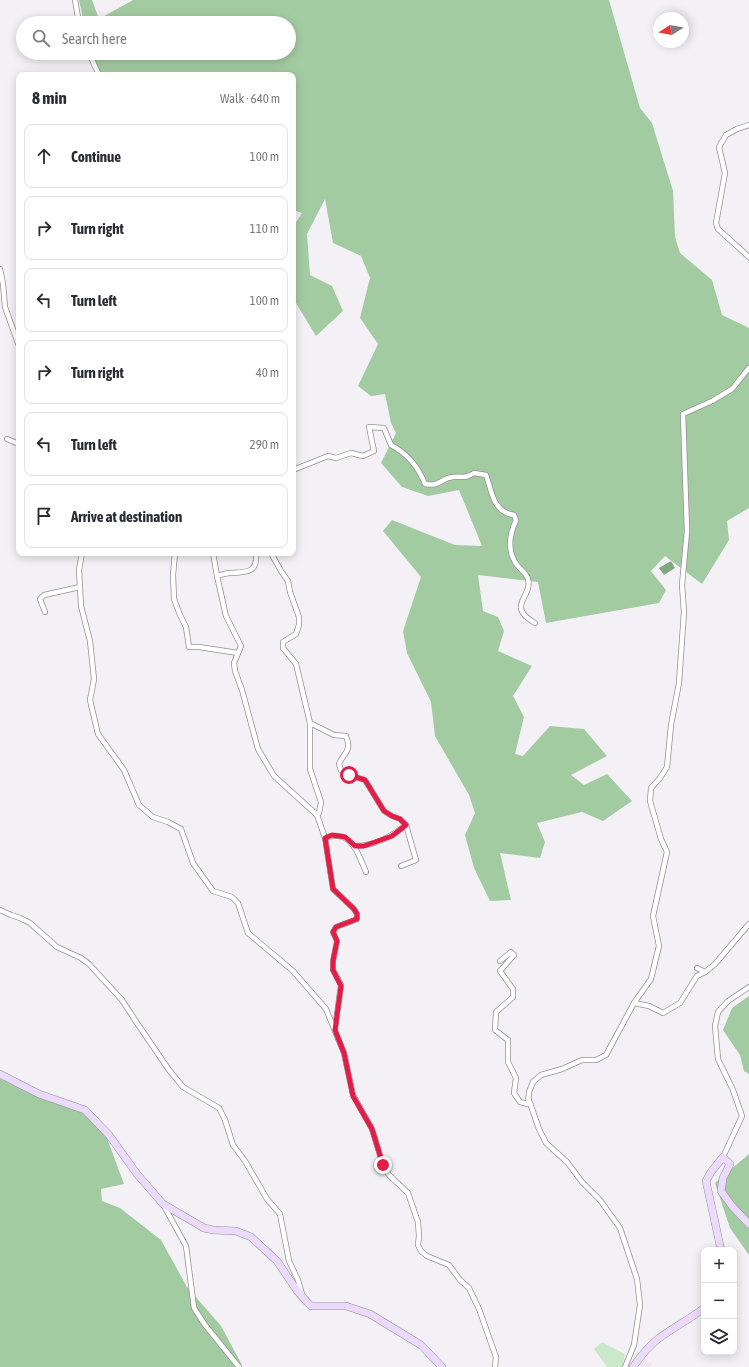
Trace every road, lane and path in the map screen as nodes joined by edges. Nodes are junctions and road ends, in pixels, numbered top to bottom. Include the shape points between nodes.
1 (75, 0) edge
2 (78, 16) edge
3 (92, 60) edge
4 (98, 72) edge
5 (749, 125) edge
6 (749, 257) edge
7 (0, 269) edge
8 (16, 338) edge
9 (749, 368) edge
10 (7, 439) dead end
11 (16, 443) edge
12 (296, 469) edge
13 (81, 556) edge
14 (175, 556) edge
15 (214, 556) edge
16 (256, 556) edge
17 (272, 556) edge
18 (217, 576) junction
19 (80, 587) junction
20 (45, 612) dead end
21 (535, 624) dead end
22 (238, 653) junction
23 (310, 723) junction
24 (317, 815) junction
25 (406, 825) junction
26 (325, 838) junction
27 (355, 846) junction
28 (401, 866) dead end
29 (366, 872) dead end
30 (0, 910) edge
31 (749, 924) edge
32 (500, 961) dead end
33 (697, 968) dead end
34 (706, 972) junction
35 (749, 987) edge
36 (634, 1003) junction
37 (335, 1030) junction
38 (0, 1074) edge
39 (528, 1098) junction
40 (723, 1157) junction
41 (163, 1204) junction
42 (749, 1224) edge
43 (719, 1247) edge
44 (303, 1298) junction
45 (701, 1310) edge
46 (239, 1367) edge
47 (442, 1367) edge
48 (495, 1367) edge
49 (625, 1367) edge
50 (633, 1367) edge

1 - 2 street
3 - 4 street
5 - 6 street via 726,135 719,147 725,173 716,223 718,229
7 - 8 street via 5,307
9 - 36 street via 732,388 712,401 683,414 688,531 682,585 684,612 679,683 667,767 651,788 650,801 666,852 652,916 659,946 650,979
10 - 11 street
12 - 21 street via 328,456 336,458 351,453 363,456 374,451 369,427 384,428 391,445 412,461 425,484 433,486 451,477 467,477 474,473 486,475 495,503 505,514 514,515 516,520 511,531 511,549 515,562 528,577 529,585 521,602 522,610 525,618
13 - 19 street via 78,570
14 - 22 street via 172,575 174,599 186,627 189,646
15 - 18 street
16 - 18 street via 252,569 247,573
17 - 23 street via 288,580 299,617 296,634 283,642 283,648 296,664
18 - 22 street via 226,616 241,646
19 - 20 street via 44,595 40,598
19 - 37 street via 94,679 90,700 98,734 124,770 139,805 153,817 181,829 193,863 213,891 232,896 238,903 248,933 293,971 326,1009
22 - 24 street via 234,663 235,671 258,749 274,776
23 - 24 street via 310,769 321,802
23 - 25 street via 334,735 346,736 349,745 339,764 341,770 365,780 384,811
24 - 26 street
25 - 27 street via 392,836 364,846
25 - 28 street via 416,860
26 - 27 street via 332,835 345,837
26 - 37 street via 333,889 357,914 357,919 336,927 333,932 337,941 333,970 341,986
27 - 29 street
30 - 44 street via 30,923 57,947 89,964 122,1000 183,1087 219,1108 233,1145 267,1199 280,1214 289,1261
31 - 34 street
32 - 39 street via 511,952 514,955 500,971 513,989 514,997 496,1012 495,1030 508,1040 508,1062 516,1078 514,1093 520,1102 528,1104
33 - 34 street
34 - 36 street via 697,976 680,1003 663,1013 649,1006
35 - 40 street via 728,1001 718,1012 715,1026 718,1059 742,1116
36 - 39 street via 606,1055 596,1060 582,1060 541,1075 533,1082
37 - 48 street via 344,1053 353,1096 372,1129 383,1165 389,1175 408,1193 418,1222 418,1245 427,1256 449,1265 469,1288 496,1357
38 - 41 street via 39,1094 85,1110 109,1135
39 - 49 street via 546,1143 567,1162 620,1228 637,1279 640,1304 634,1345
40 - 42 street via 730,1164 722,1178 721,1191
40 - 43 street via 706,1181
41 - 44 street via 204,1228 236,1231 251,1237 277,1261
41 - 46 street via 186,1246 194,1308
44 - 47 street via 311,1306 346,1306 370,1314 421,1345
45 - 50 street via 657,1340

